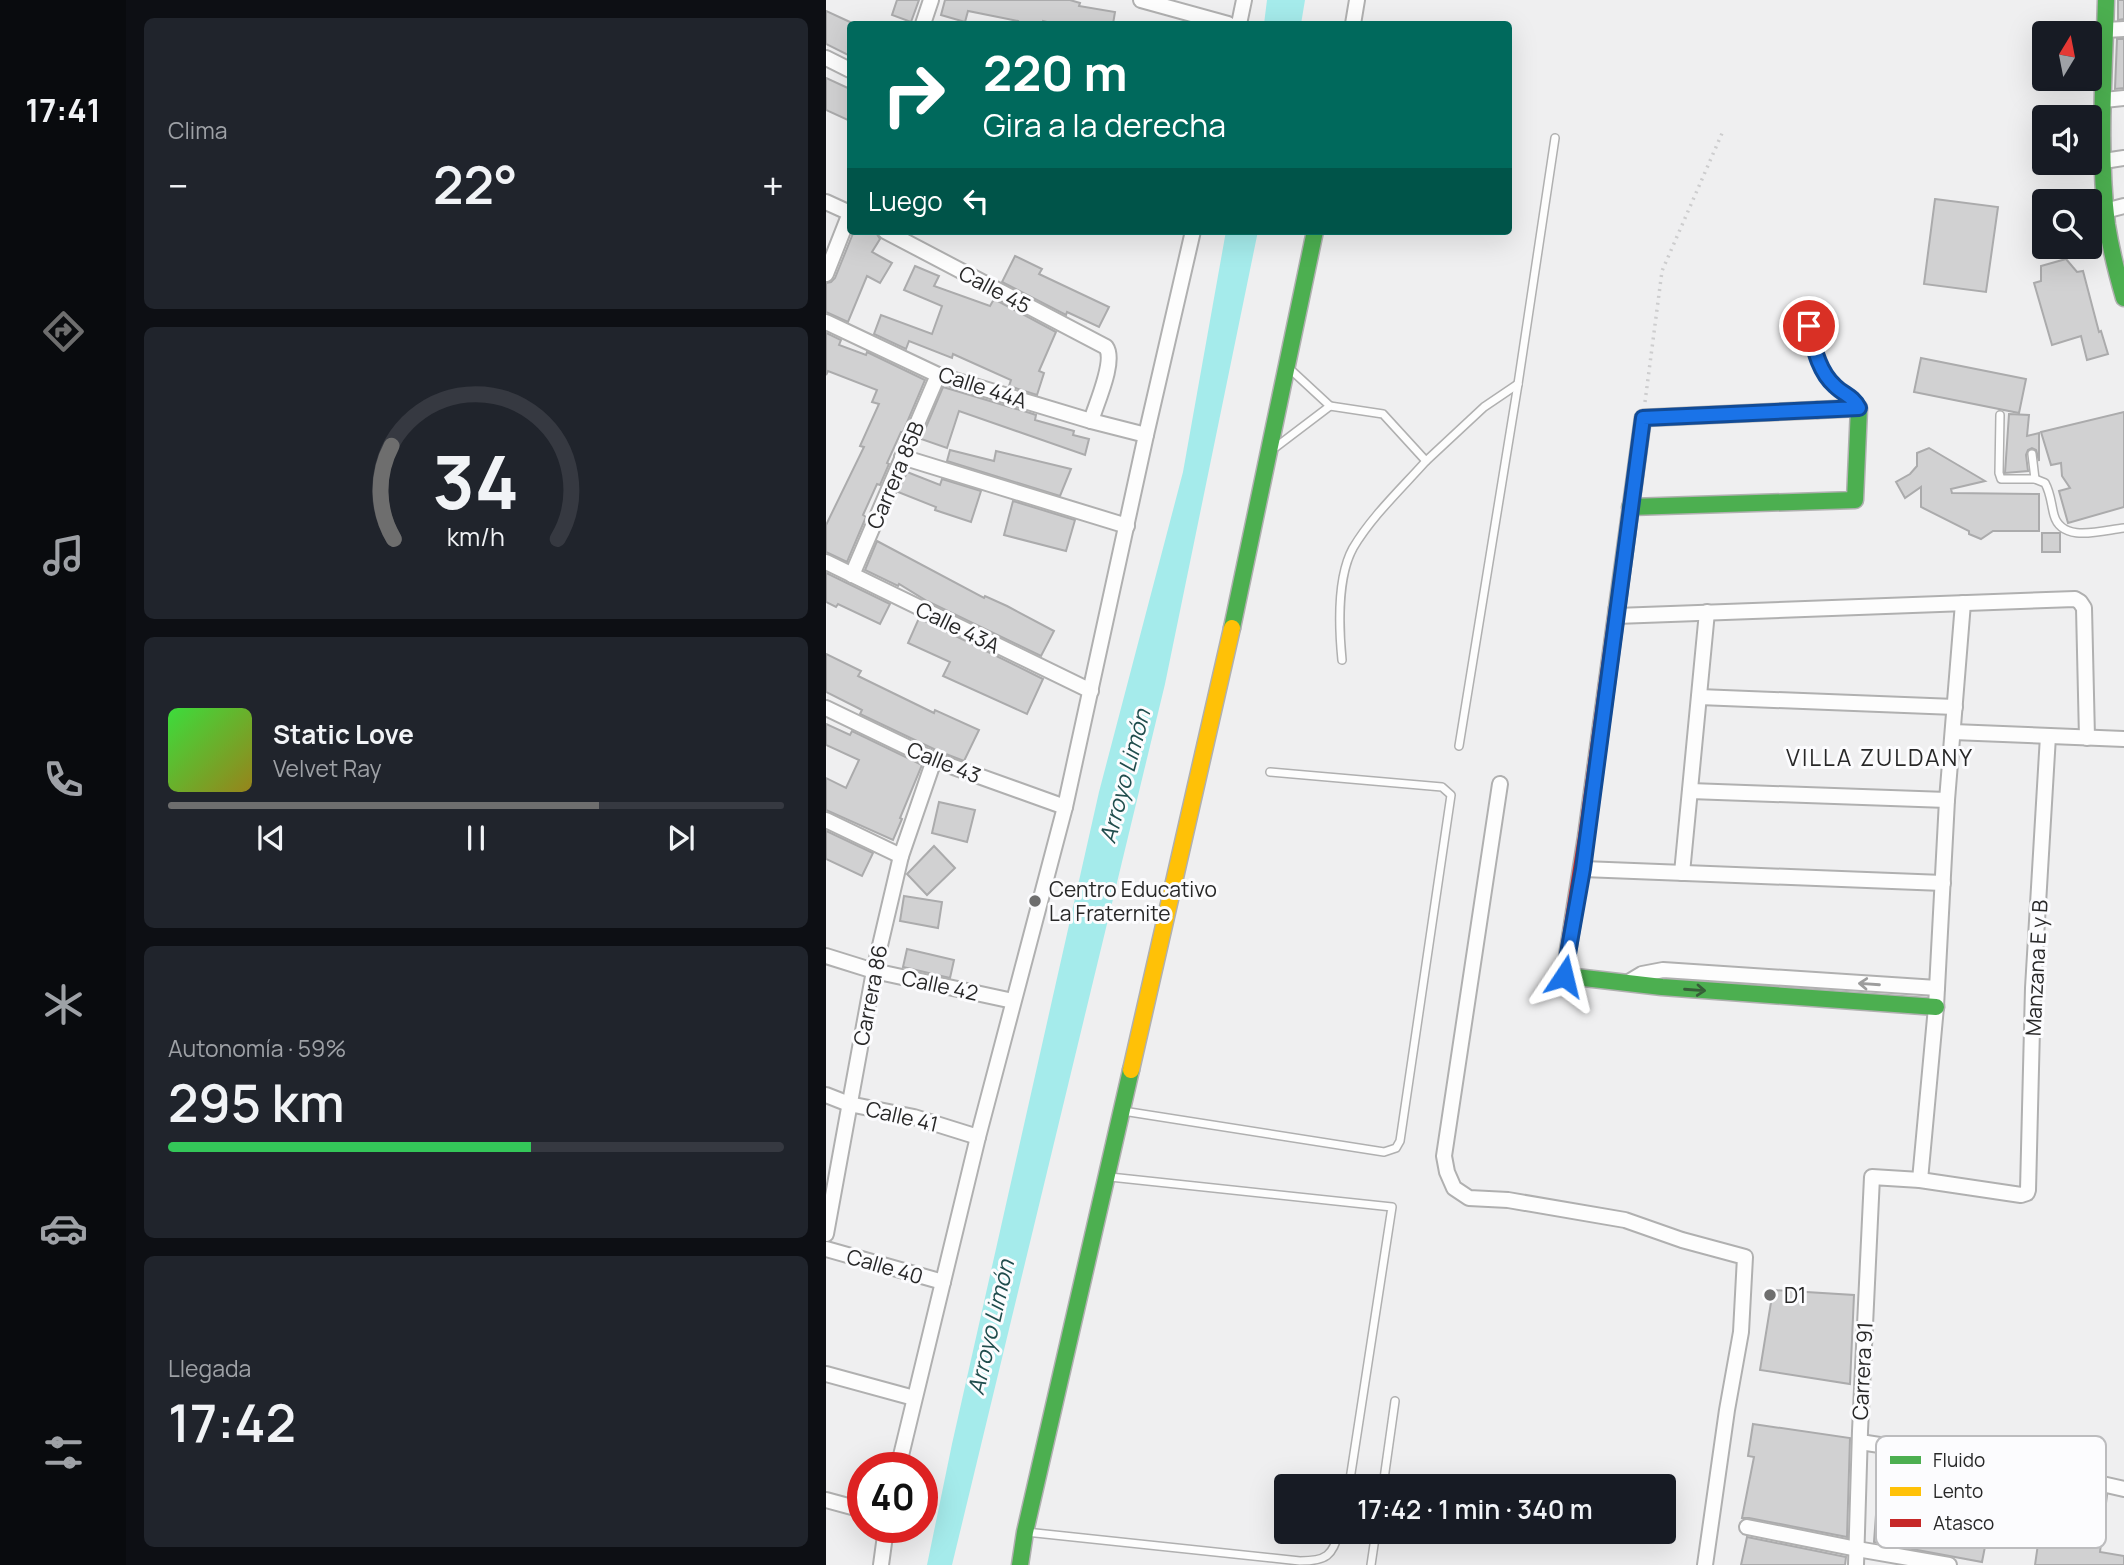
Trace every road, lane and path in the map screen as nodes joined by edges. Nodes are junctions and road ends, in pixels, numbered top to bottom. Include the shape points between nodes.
1 (932, 0) edge
2 (1141, 0) edge
3 (1244, 0) edge
4 (1357, 0) edge
5 (2106, 0) edge
6 (924, 21) edge
7 (1217, 21) edge
8 (1240, 21) edge
9 (1354, 21) edge
10 (2124, 29) edge
11 (2106, 30) junction
12 (826, 58) edge
13 (847, 68) edge
14 (2124, 98) edge
15 (2104, 100) junction
16 (1723, 131) dead end
17 (1555, 138) dead end
18 (2124, 158) edge
19 (2104, 161) junction
20 (826, 202) edge
21 (2124, 206) edge
22 (2105, 211) junction
23 (847, 212) edge
24 (847, 221) edge
25 (893, 235) edge
26 (1192, 235) edge
27 (1314, 235) edge
28 (826, 274) edge
29 (2122, 287) edge
30 (826, 322) edge
31 (1809, 326) dead end
32 (1287, 367) junction
33 (938, 374) junction
34 (1518, 384) junction
35 (1330, 406) junction
36 (1859, 408) junction
37 (2000, 415) dead end
38 (1643, 418) junction
39 (1091, 421) junction
40 (1146, 435) junction
41 (1269, 452) junction
42 (2032, 454) dead end
43 (902, 457) junction
44 (1426, 461) junction
45 (2035, 479) junction
46 (1630, 507) junction
47 (1127, 526) junction
48 (2124, 527) edge
49 (826, 562) edge
50 (852, 575) junction
51 (1963, 603) junction
52 (1707, 612) junction
53 (1616, 616) junction
54 (1342, 660) dead end
55 (1091, 691) junction
56 (1699, 697) junction
57 (1955, 707) junction
58 (826, 708) edge
59 (1953, 732) junction
60 (2049, 736) junction
61 (2087, 738) junction
62 (2124, 739) edge
63 (1459, 746) dead end
64 (934, 760) junction
65 (1270, 772) dead end
66 (1500, 784) dead end
67 (1690, 791) junction
68 (1947, 800) junction
69 (1065, 807) junction
70 (826, 820) edge
71 (901, 856) junction
72 (1583, 869) junction
73 (1682, 873) junction
74 (1943, 883) junction
75 (826, 956) edge
76 (874, 971) junction
77 (1627, 983) junction
78 (1937, 988) junction
79 (1013, 1000) junction
80 (1936, 1007) junction
81 (826, 1095) edge
82 (849, 1104) junction
83 (1122, 1111) junction
84 (978, 1137) junction
85 (1107, 1176) junction
86 (1920, 1180) junction
87 (826, 1234) edge
88 (826, 1250) edge
89 (943, 1282) junction
90 (826, 1374) edge
91 (914, 1398) junction
92 (1395, 1401) dead end
93 (1860, 1442) junction
94 (1876, 1444) edge
95 (902, 1452) edge
96 (1351, 1474) edge
97 (1384, 1474) edge
98 (2106, 1485) edge
99 (2124, 1489) edge
100 (826, 1500) edge
101 (847, 1506) edge
102 (1747, 1527) dead end
103 (1025, 1532) junction
104 (884, 1543) edge
105 (1336, 1544) edge
106 (1374, 1544) edge
107 (1857, 1549) junction
108 (881, 1565) edge
109 (1020, 1565) edge
110 (1371, 1565) edge
111 (1705, 1565) edge
112 (1856, 1565) edge
113 (1949, 1565) edge

1 - 6 street
2 - 7 street
3 - 8 street
4 - 9 street
5 - 11 street
10 - 11 street
11 - 15 street
12 - 13 street
14 - 15 street
15 - 19 street
16 - 38 path via 1662,271
17 - 34 lane
18 - 19 street
19 - 22 street
20 - 23 street
21 - 22 street
22 - 29 street
24 - 28 street
25 - 39 street, Calle 45 via 1105,346 1109,363
26 - 40 street
27 - 32 street
30 - 33 street, Calle 44A
31 - 36 lane via 1824,371
32 - 35 lane
32 - 41 street
33 - 39 street, Calle 44A
33 - 43 street, Carrera 85B
34 - 44 lane via 1484,407
34 - 63 lane
35 - 41 lane
35 - 44 lane via 1383,414
36 - 38 street
36 - 46 street via 1855,500
37 - 45 lane via 2001,479
38 - 46 street
39 - 40 street, Calle 44A
40 - 47 street
41 - 83 street
42 - 45 lane
43 - 47 street
43 - 50 street, Carrera 85B
44 - 54 lane via 1352,550 1342,586
45 - 48 lane via 2050,491 2054,519 2063,528 2075,534
46 - 53 street
47 - 55 street
49 - 50 street, Calle 43A
50 - 55 street, Calle 43A
51 - 52 street
51 - 57 street
51 - 61 street via 2080,601 2084,608
52 - 53 street
52 - 56 street
53 - 72 street
55 - 69 street
56 - 57 street
56 - 67 street
57 - 59 street
58 - 64 street, Calle 43
59 - 60 street
59 - 68 street
60 - 61 street
60 - 86 street, Manzana E y B via 2027,1193
61 - 62 street
64 - 69 street, Calle 43
64 - 71 street, Carrera 86
65 - 83 lane via 1442,787 1451,795 1400,1141 1396,1148 1384,1152
66 - 111 street via 1444,1156 1447,1172 1454,1188 1469,1198 1625,1220 1745,1257 1741,1332
67 - 68 street
67 - 73 street
68 - 74 street
69 - 79 street
70 - 71 street
71 - 76 street, Carrera 86
72 - 73 street
72 - 77 street via 1564,976
73 - 74 street
74 - 78 street
75 - 76 street, Calle 42
76 - 79 street, Calle 42
76 - 82 street, Carrera 86
78 -> 77 street via 1663,970
77 -> 80 street
78 - 80 street
79 - 84 street
80 - 86 street
81 - 82 street, Calle 41
82 - 84 street, Calle 41 via 914,1117
82 - 87 street, Carrera 86
83 - 85 street
84 - 89 street
85 - 96 lane via 1392,1207
85 - 103 street
86 - 93 street, Carrera 91 via 1872,1177
88 - 89 street, Calle 40
89 - 91 street
90 - 91 street
91 - 95 street
92 - 97 lane
93 - 94 street
93 - 107 street, Carrera 91
98 - 99 street
100 - 101 street
102 - 107 street
103 - 105 lane via 1300,1561 1322,1559
103 - 109 street
104 - 108 street
106 - 110 lane
107 - 112 street, Carrera 91
107 - 113 street

